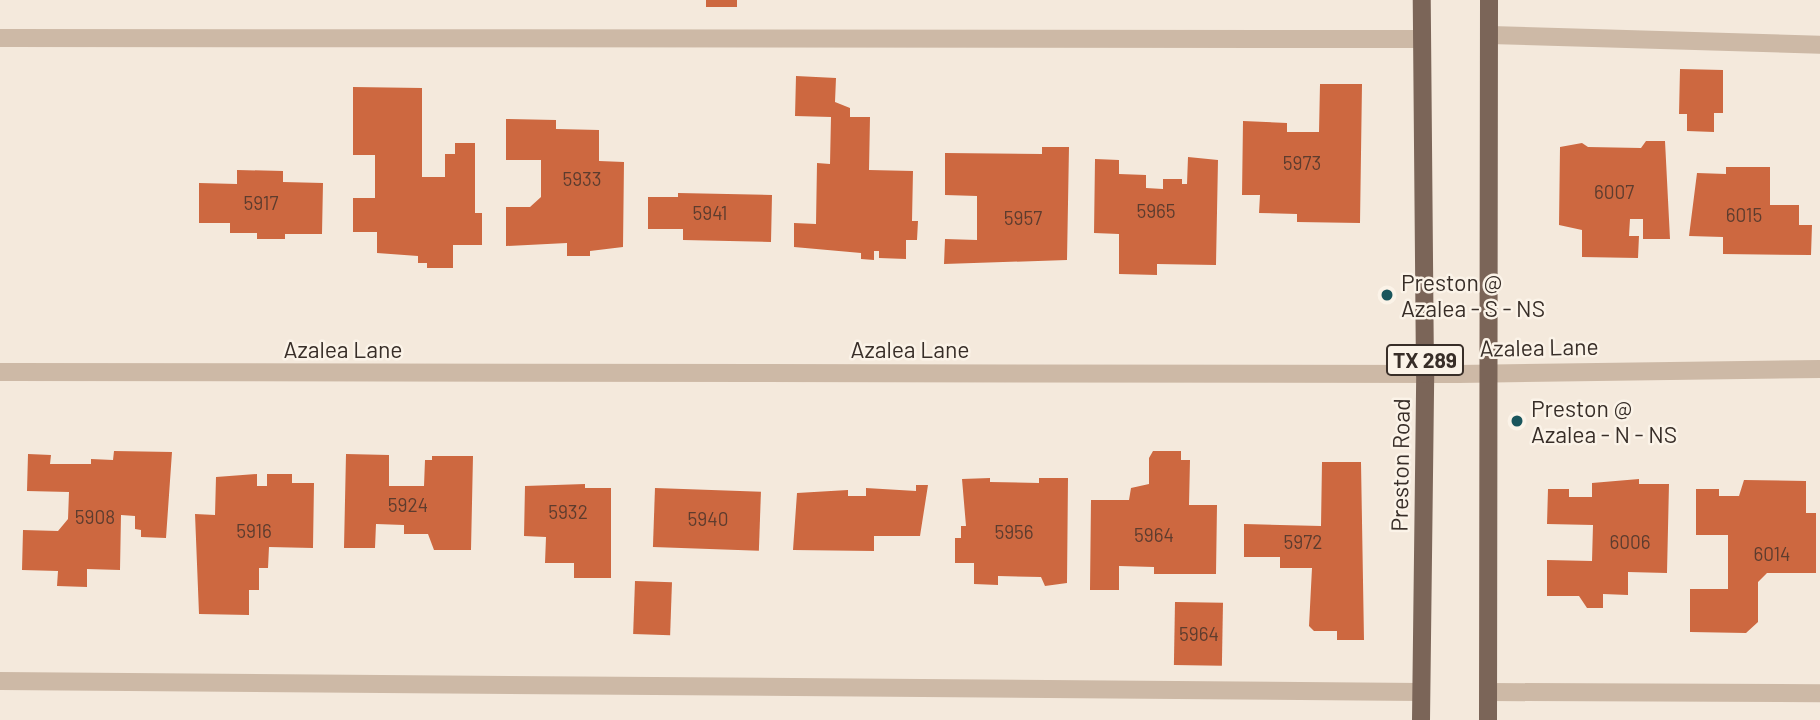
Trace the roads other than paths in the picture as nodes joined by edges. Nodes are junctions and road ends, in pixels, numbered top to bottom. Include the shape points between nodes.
1 (1422, 0) edge
2 (1489, 0) edge
3 (1490, 35) junction
4 (0, 37) edge
5 (1422, 38) junction
6 (1820, 45) edge
7 (1820, 369) edge
8 (0, 372) edge
9 (1491, 373) junction
10 (1425, 374) junction
11 (0, 681) edge
12 (1422, 692) junction
13 (1489, 692) junction
14 (1820, 693) edge
15 (1421, 720) edge
16 (1488, 720) edge

1 - 5 main road, Preston Road / TX 289
2 - 3 main road, TX 289
3 - 6 street
3 - 9 main road, TX 289
4 - 5 street
5 - 10 main road, Preston Road / TX 289
7 - 9 street, Azalea Lane
8 - 10 street, Azalea Lane
9 - 10 street, Azalea Lane
9 - 13 main road, TX 289
10 - 12 main road, Preston Road / TX 289
11 - 12 street
12 - 15 main road, Preston Road / TX 289
13 - 14 street
13 - 16 main road, TX 289

